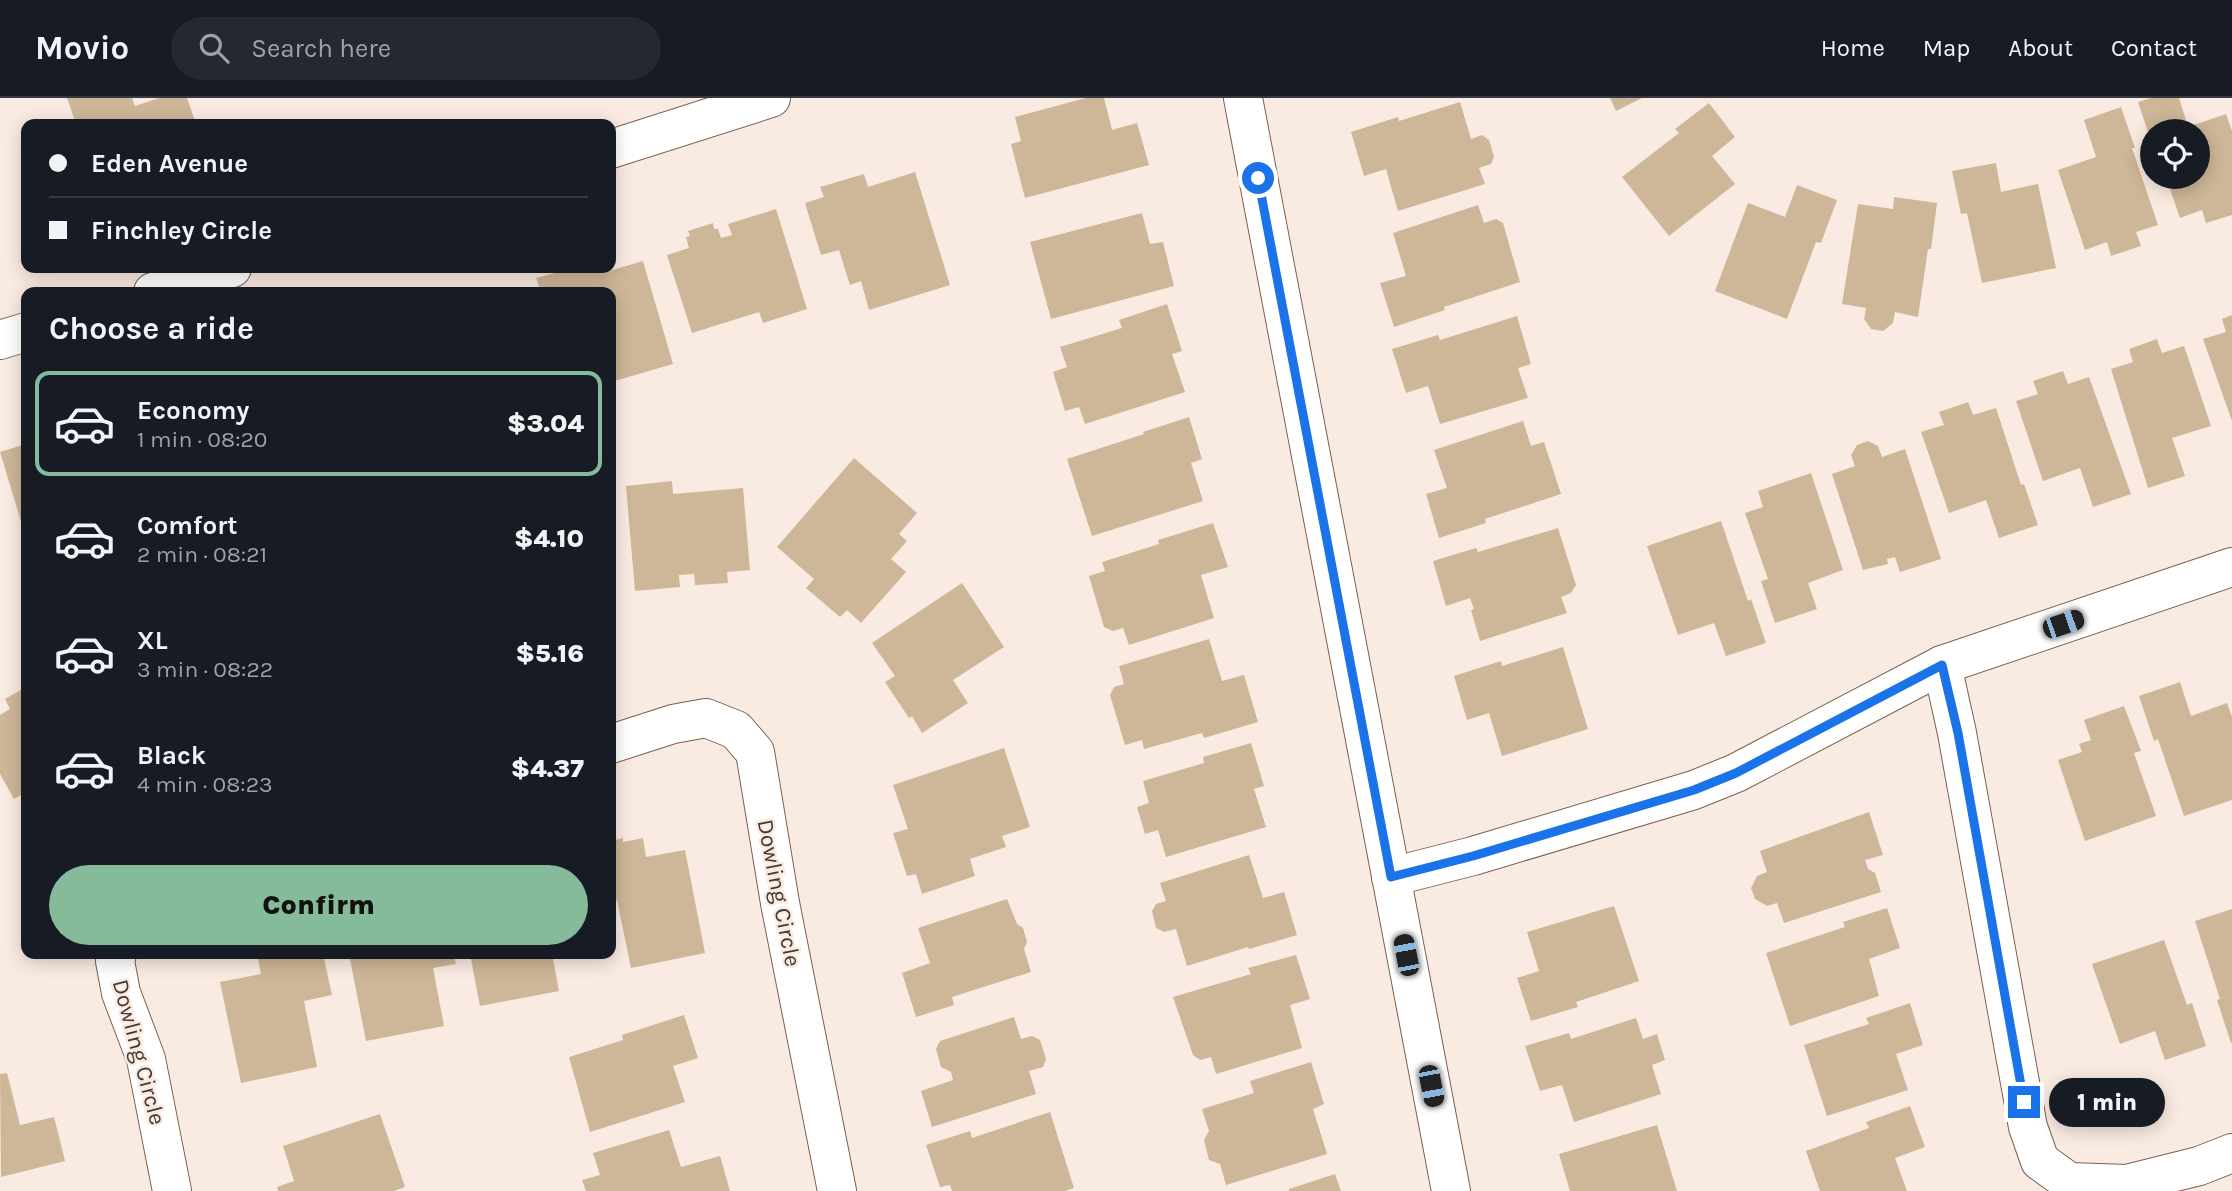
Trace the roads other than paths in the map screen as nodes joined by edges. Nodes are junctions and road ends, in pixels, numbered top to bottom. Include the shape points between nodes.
1 (771, 98) edge
2 (1243, 98) edge
3 (616, 147) edge
4 (216, 273) edge
5 (169, 287) edge
6 (21, 334) edge
7 (0, 340) edge
8 (2232, 567) edge
9 (1942, 665) junction
10 (616, 742) edge
11 (1391, 877) junction
12 (116, 959) edge
13 (2232, 1153) edge
14 (172, 1191) edge
15 (836, 1191) edge
16 (1451, 1191) edge

1 - 3 street
2 - 11 street
4 - 5 street
6 - 7 street
8 - 9 street
9 - 11 street via 1736,773 1694,790
9 - 13 street via 2028,1127 2040,1161 2069,1182 2127,1184
10 - 15 street, Dowling Circle via 706,718 736,730 755,752
11 - 16 street
12 - 14 street, Dowling Circle via 121,993 146,1059

